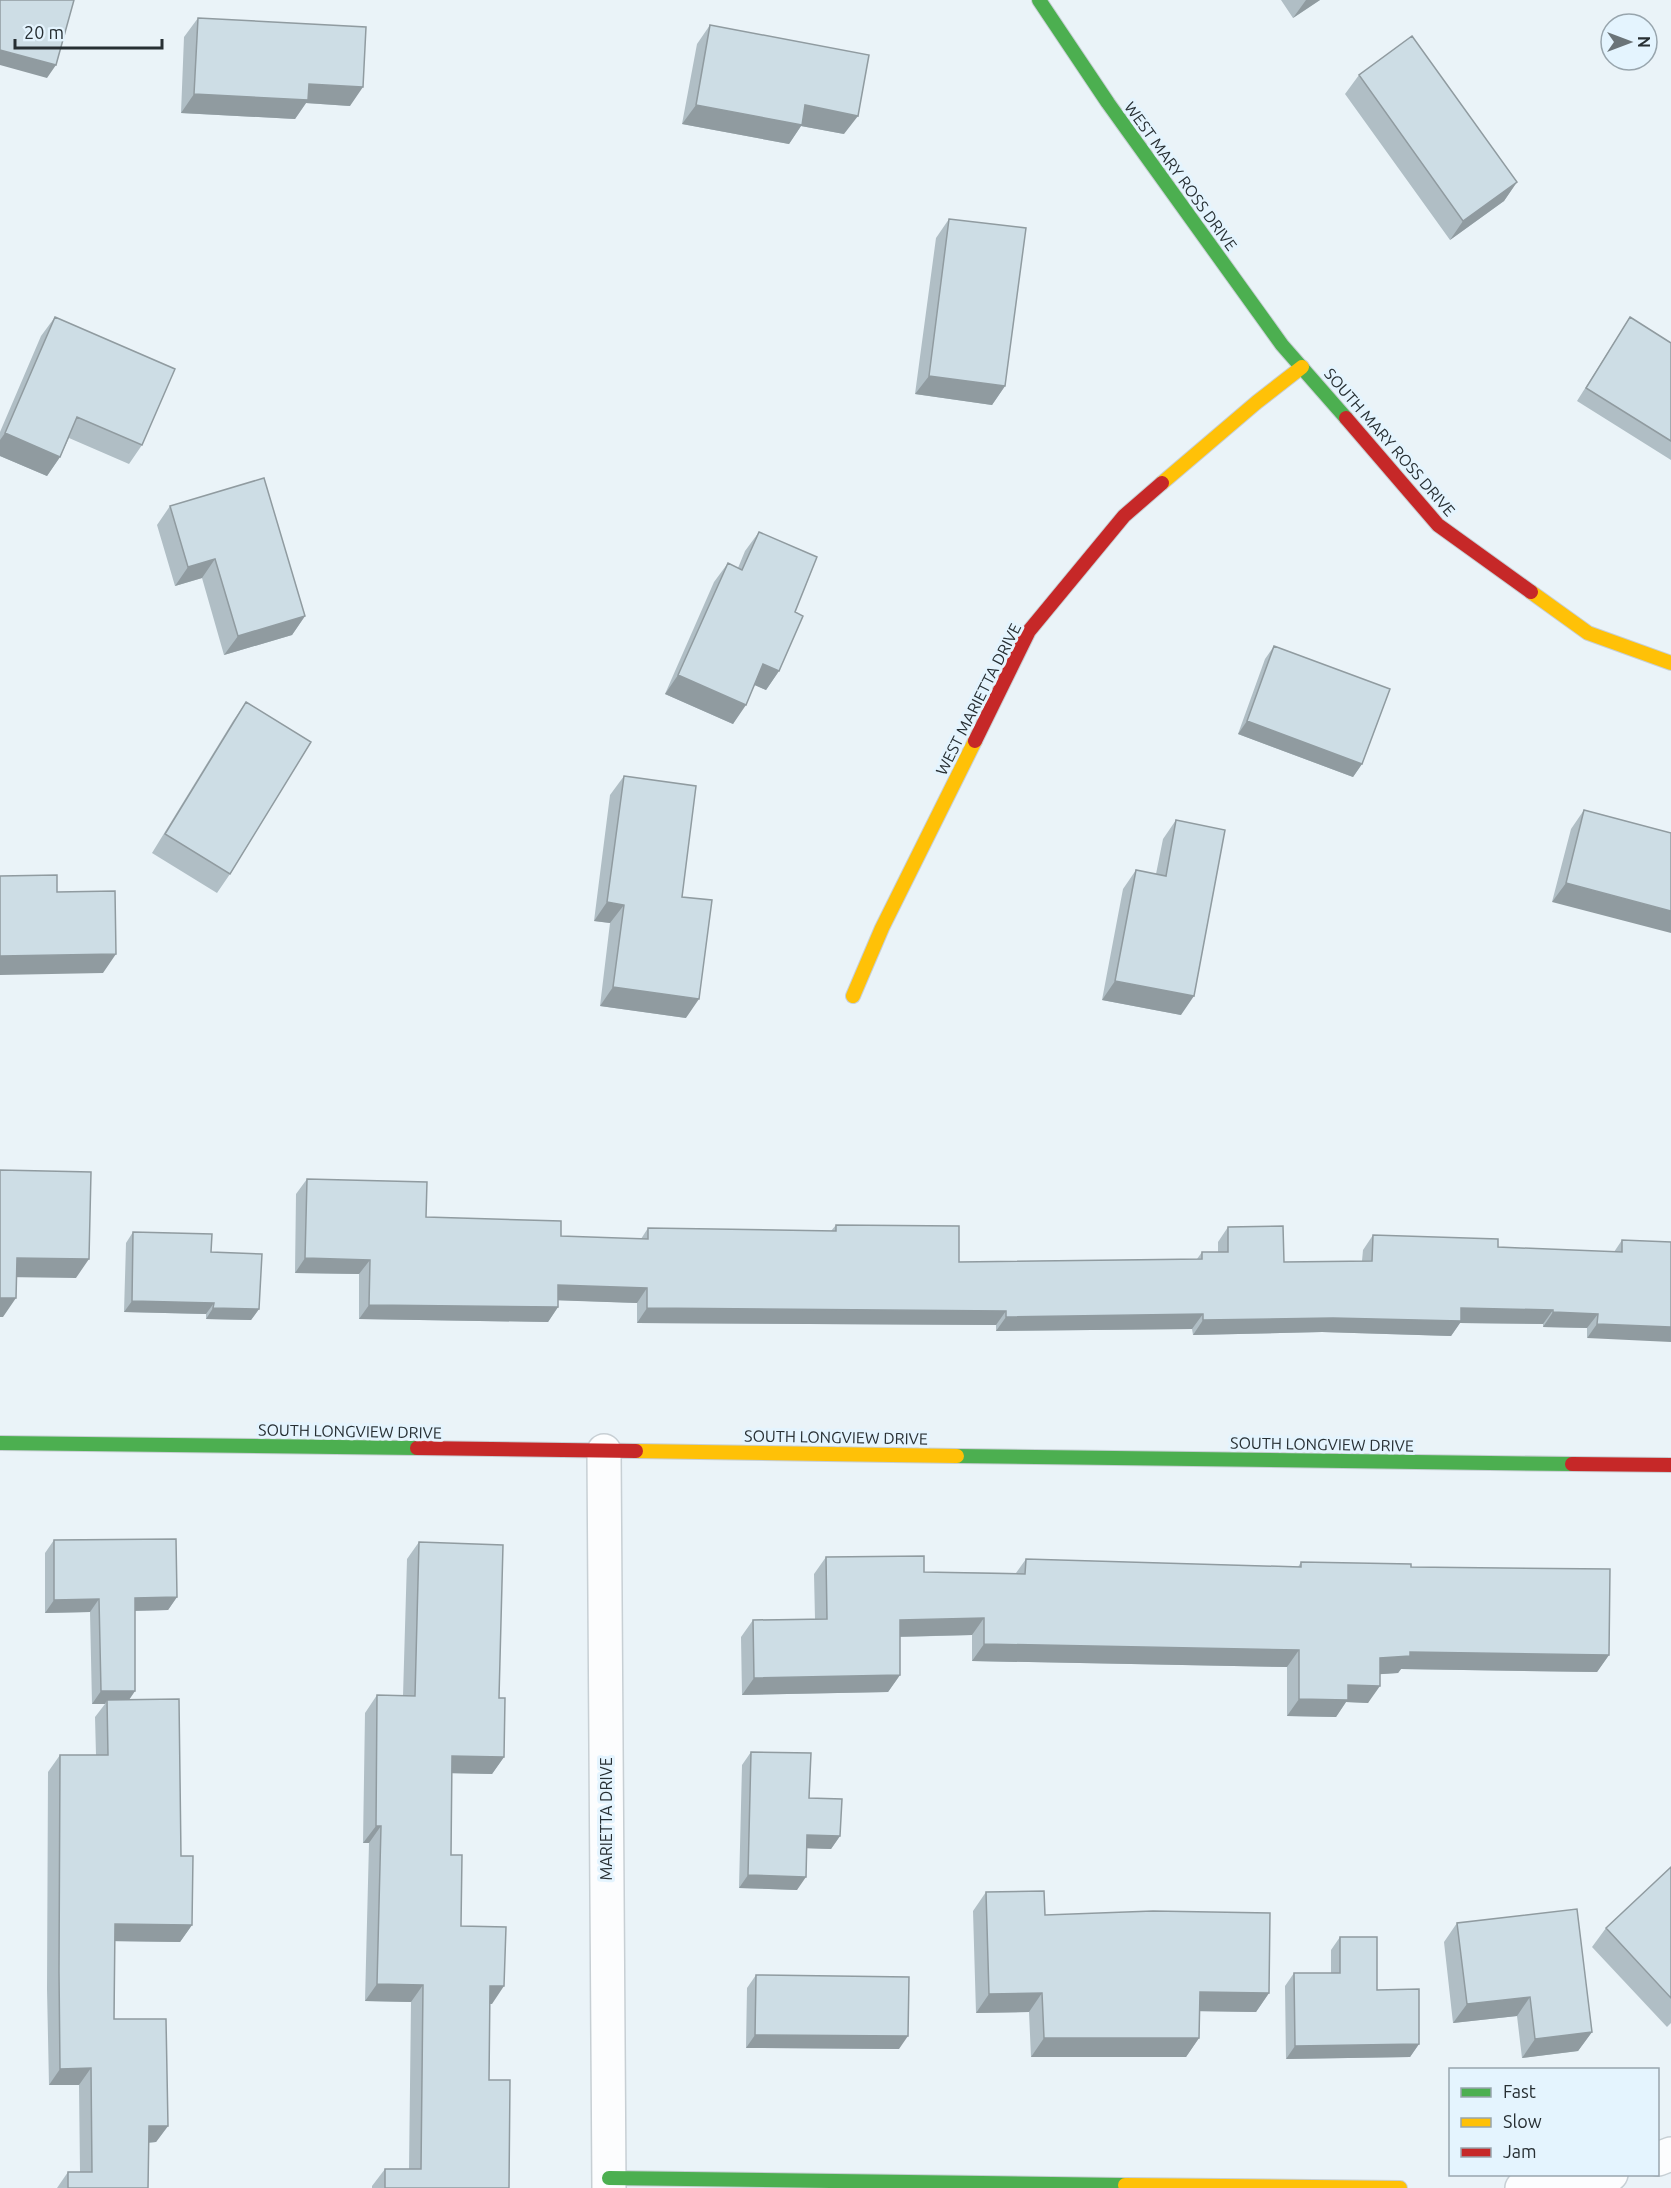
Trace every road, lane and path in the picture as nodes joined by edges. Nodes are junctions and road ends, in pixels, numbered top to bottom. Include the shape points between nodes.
1 (1039, 0) edge
2 (1302, 368) junction
3 (1671, 663) edge
4 (853, 996) dead end
5 (0, 1443) edge
6 (604, 1451) junction
7 (1671, 1465) edge
8 (1606, 2176) edge
9 (609, 2183) edge
10 (1400, 2188) edge
11 (1522, 2188) edge

1 - 2 street, WEST MARY ROSS DRIVE via 1115,113
2 - 3 street, SOUTH MARY ROSS DRIVE via 1438,525 1588,633
2 - 4 street, WEST MARIETTA DRIVE via 1124,516 1029,631 882,928
5 - 6 street, SOUTH LONGVIEW DRIVE
6 - 7 street, SOUTH LONGVIEW DRIVE
6 - 9 street, MARIETTA DRIVE
8 - 11 street
9 - 10 street

